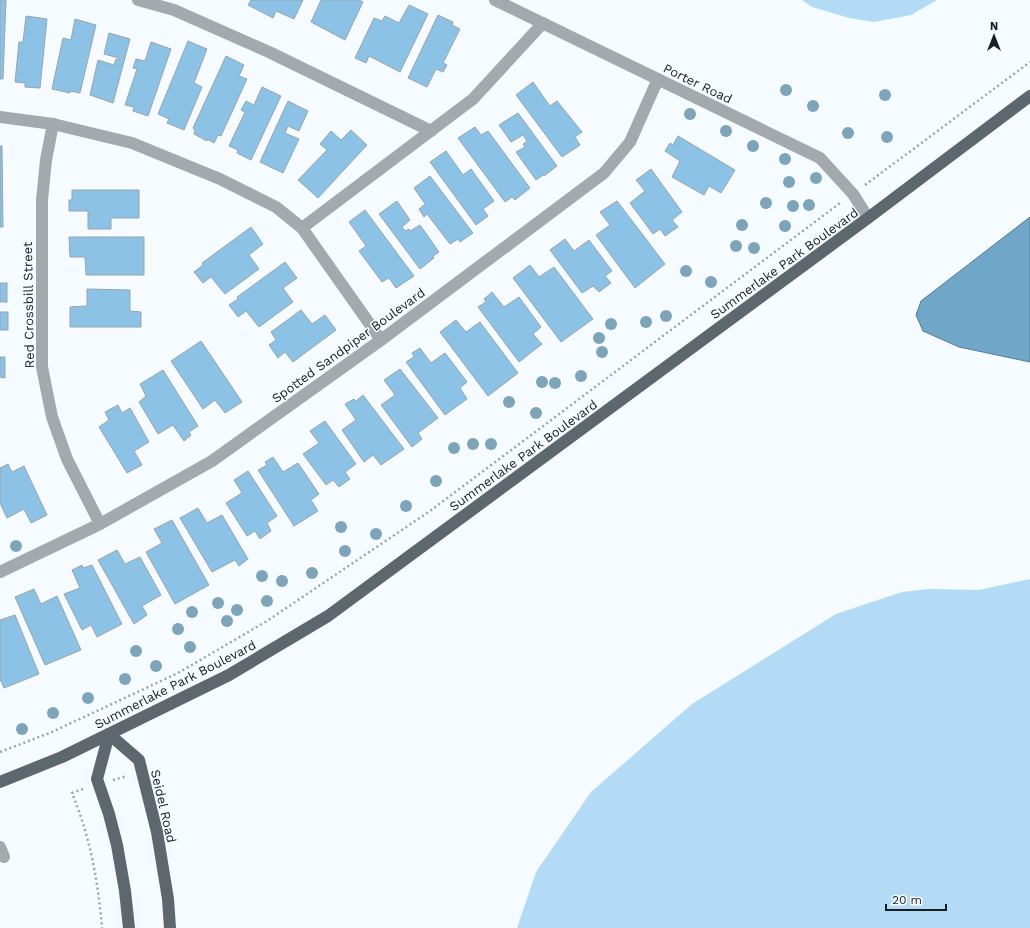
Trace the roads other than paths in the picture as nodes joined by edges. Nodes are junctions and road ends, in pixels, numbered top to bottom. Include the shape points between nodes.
1 (138, 0) edge
2 (495, 0) edge
3 (543, 23) junction
4 (658, 79) junction
5 (1030, 96) edge
6 (0, 117) edge
7 (53, 124) junction
8 (431, 131) junction
9 (868, 218) junction
10 (302, 228) junction
11 (381, 340) junction
12 (100, 524) junction
13 (0, 572) edge
14 (109, 734) junction
15 (0, 782) edge
16 (129, 928) edge
17 (170, 928) edge

1 - 8 street via 174,10 269,52
2 - 3 street, Porter Road
3 - 4 street, Porter Road
3 - 8 street via 473,100
4 - 9 street, Porter Road via 820,158 853,194
4 - 11 street, Spotted Sandpiper Boulevard via 630,142 604,173
5 - 9 main road, Summerlake Park Boulevard
6 - 7 street
7 - 10 street via 132,143 220,179 276,207
7 - 12 street, Red Crossbill Street via 42,200 42,367 52,417 67,458
8 - 10 street
9 - 14 main road, Summerlake Park Boulevard via 328,616 229,675
10 - 11 street
11 - 12 street, Spotted Sandpiper Boulevard via 212,460
12 - 13 street, Spotted Sandpiper Boulevard
14 - 15 main road, Summerlake Park Boulevard
14 - 16 main road via 97,779 117,845
14 - 17 main road, Seidel Road via 138,760 157,832

